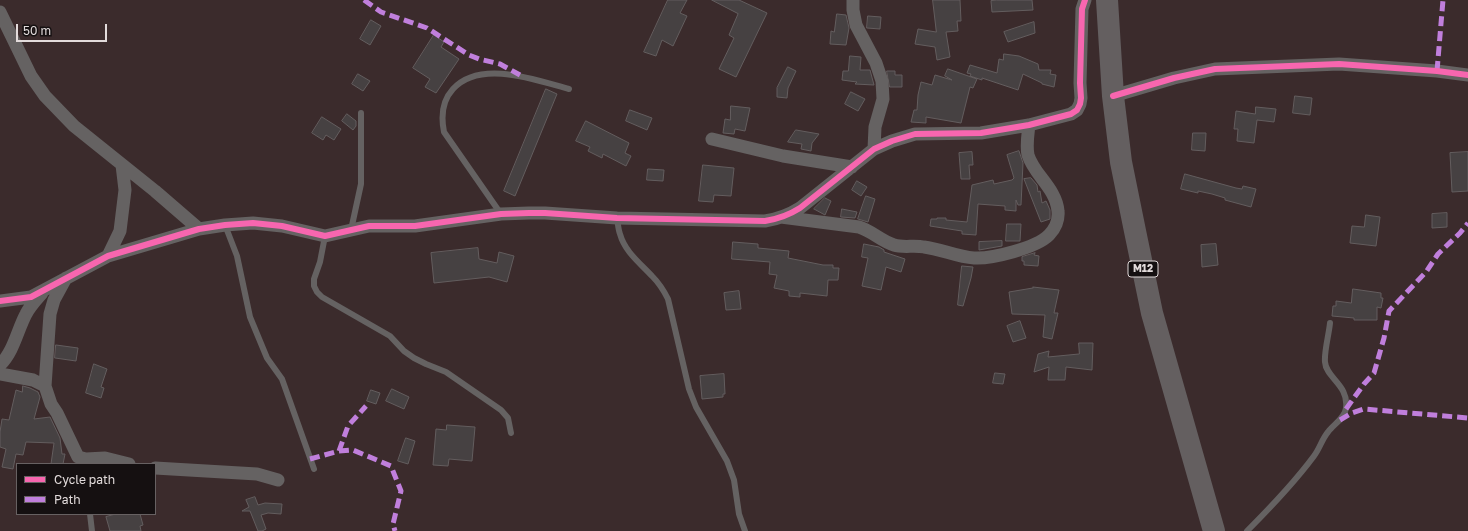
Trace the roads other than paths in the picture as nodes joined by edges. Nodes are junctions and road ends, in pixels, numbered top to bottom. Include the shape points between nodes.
1 (853, 0) edge
2 (1085, 0) edge
3 (1107, 0) edge
4 (0, 12) edge
5 (1468, 75) edge
6 (569, 89) dead end
7 (1113, 96) junction
8 (361, 113) dead end
9 (1028, 125) junction
10 (712, 139) dead end
11 (874, 150) junction
12 (122, 165) junction
13 (852, 167) junction
14 (501, 214) junction
15 (781, 217) junction
16 (617, 218) junction
17 (225, 225) junction
18 (199, 229) junction
19 (350, 230) junction
20 (325, 236) junction
21 (108, 256) junction
22 (66, 278) junction
23 (44, 291) junction
24 (0, 301) edge
25 (1330, 323) dead end
26 (0, 365) edge
27 (0, 374) edge
28 (45, 386) junction
29 (511, 433) dead end
30 (78, 461) edge
31 (125, 463) edge
32 (156, 468) edge
33 (314, 470) dead end
34 (278, 480) dead end
35 (90, 515) edge
36 (92, 531) edge
37 (745, 531) edge
38 (1214, 531) edge
39 (1247, 531) edge

1 - 11 street via 856,24 876,63 882,81 883,99 875,127
2 - 9 street via 1082,9 1080,104 1071,114
3 - 7 highway, M12
4 - 12 street via 31,76 44,96 74,126
5 - 7 street via 1339,64 1215,69
6 - 14 lane via 520,75 475,74 460,81 449,93 443,106 444,132
7 - 38 highway, M12 via 1121,162 1152,313
8 - 19 lane via 361,184
9 - 11 street via 981,133 915,134
9 - 15 street via 1028,153 1031,162 1051,191 1058,210 1058,219 1049,235 1040,241 1003,255 973,258 926,247 895,246 868,230 848,224
10 - 13 street via 783,156
11 - 13 street
12 - 18 street
12 - 21 street via 125,190 120,231
13 - 15 street via 800,208
14 - 16 street via 545,213
14 - 19 street via 415,226 369,226
15 - 16 street via 764,221
16 - 37 lane via 620,235 626,247 662,287 668,299 689,389 696,407 727,461 734,480 739,514
17 - 18 street
17 - 20 street via 253,223 282,226
17 - 33 lane via 237,256 250,317 267,358 282,379
18 - 21 street
19 - 20 street
20 - 29 lane via 314,280 317,292 390,336 404,352 446,372 501,410 508,418
21 - 22 street
22 - 23 street
22 - 28 street via 54,300 50,314
23 - 24 street via 32,297
23 - 26 street via 26,313 10,352
25 - 39 lane via 1325,363 1346,395 1346,408 1314,455 1275,503
27 - 28 street via 33,380
28 - 30 street
30 - 31 street via 105,458
32 - 34 street via 257,474
35 - 36 lane

